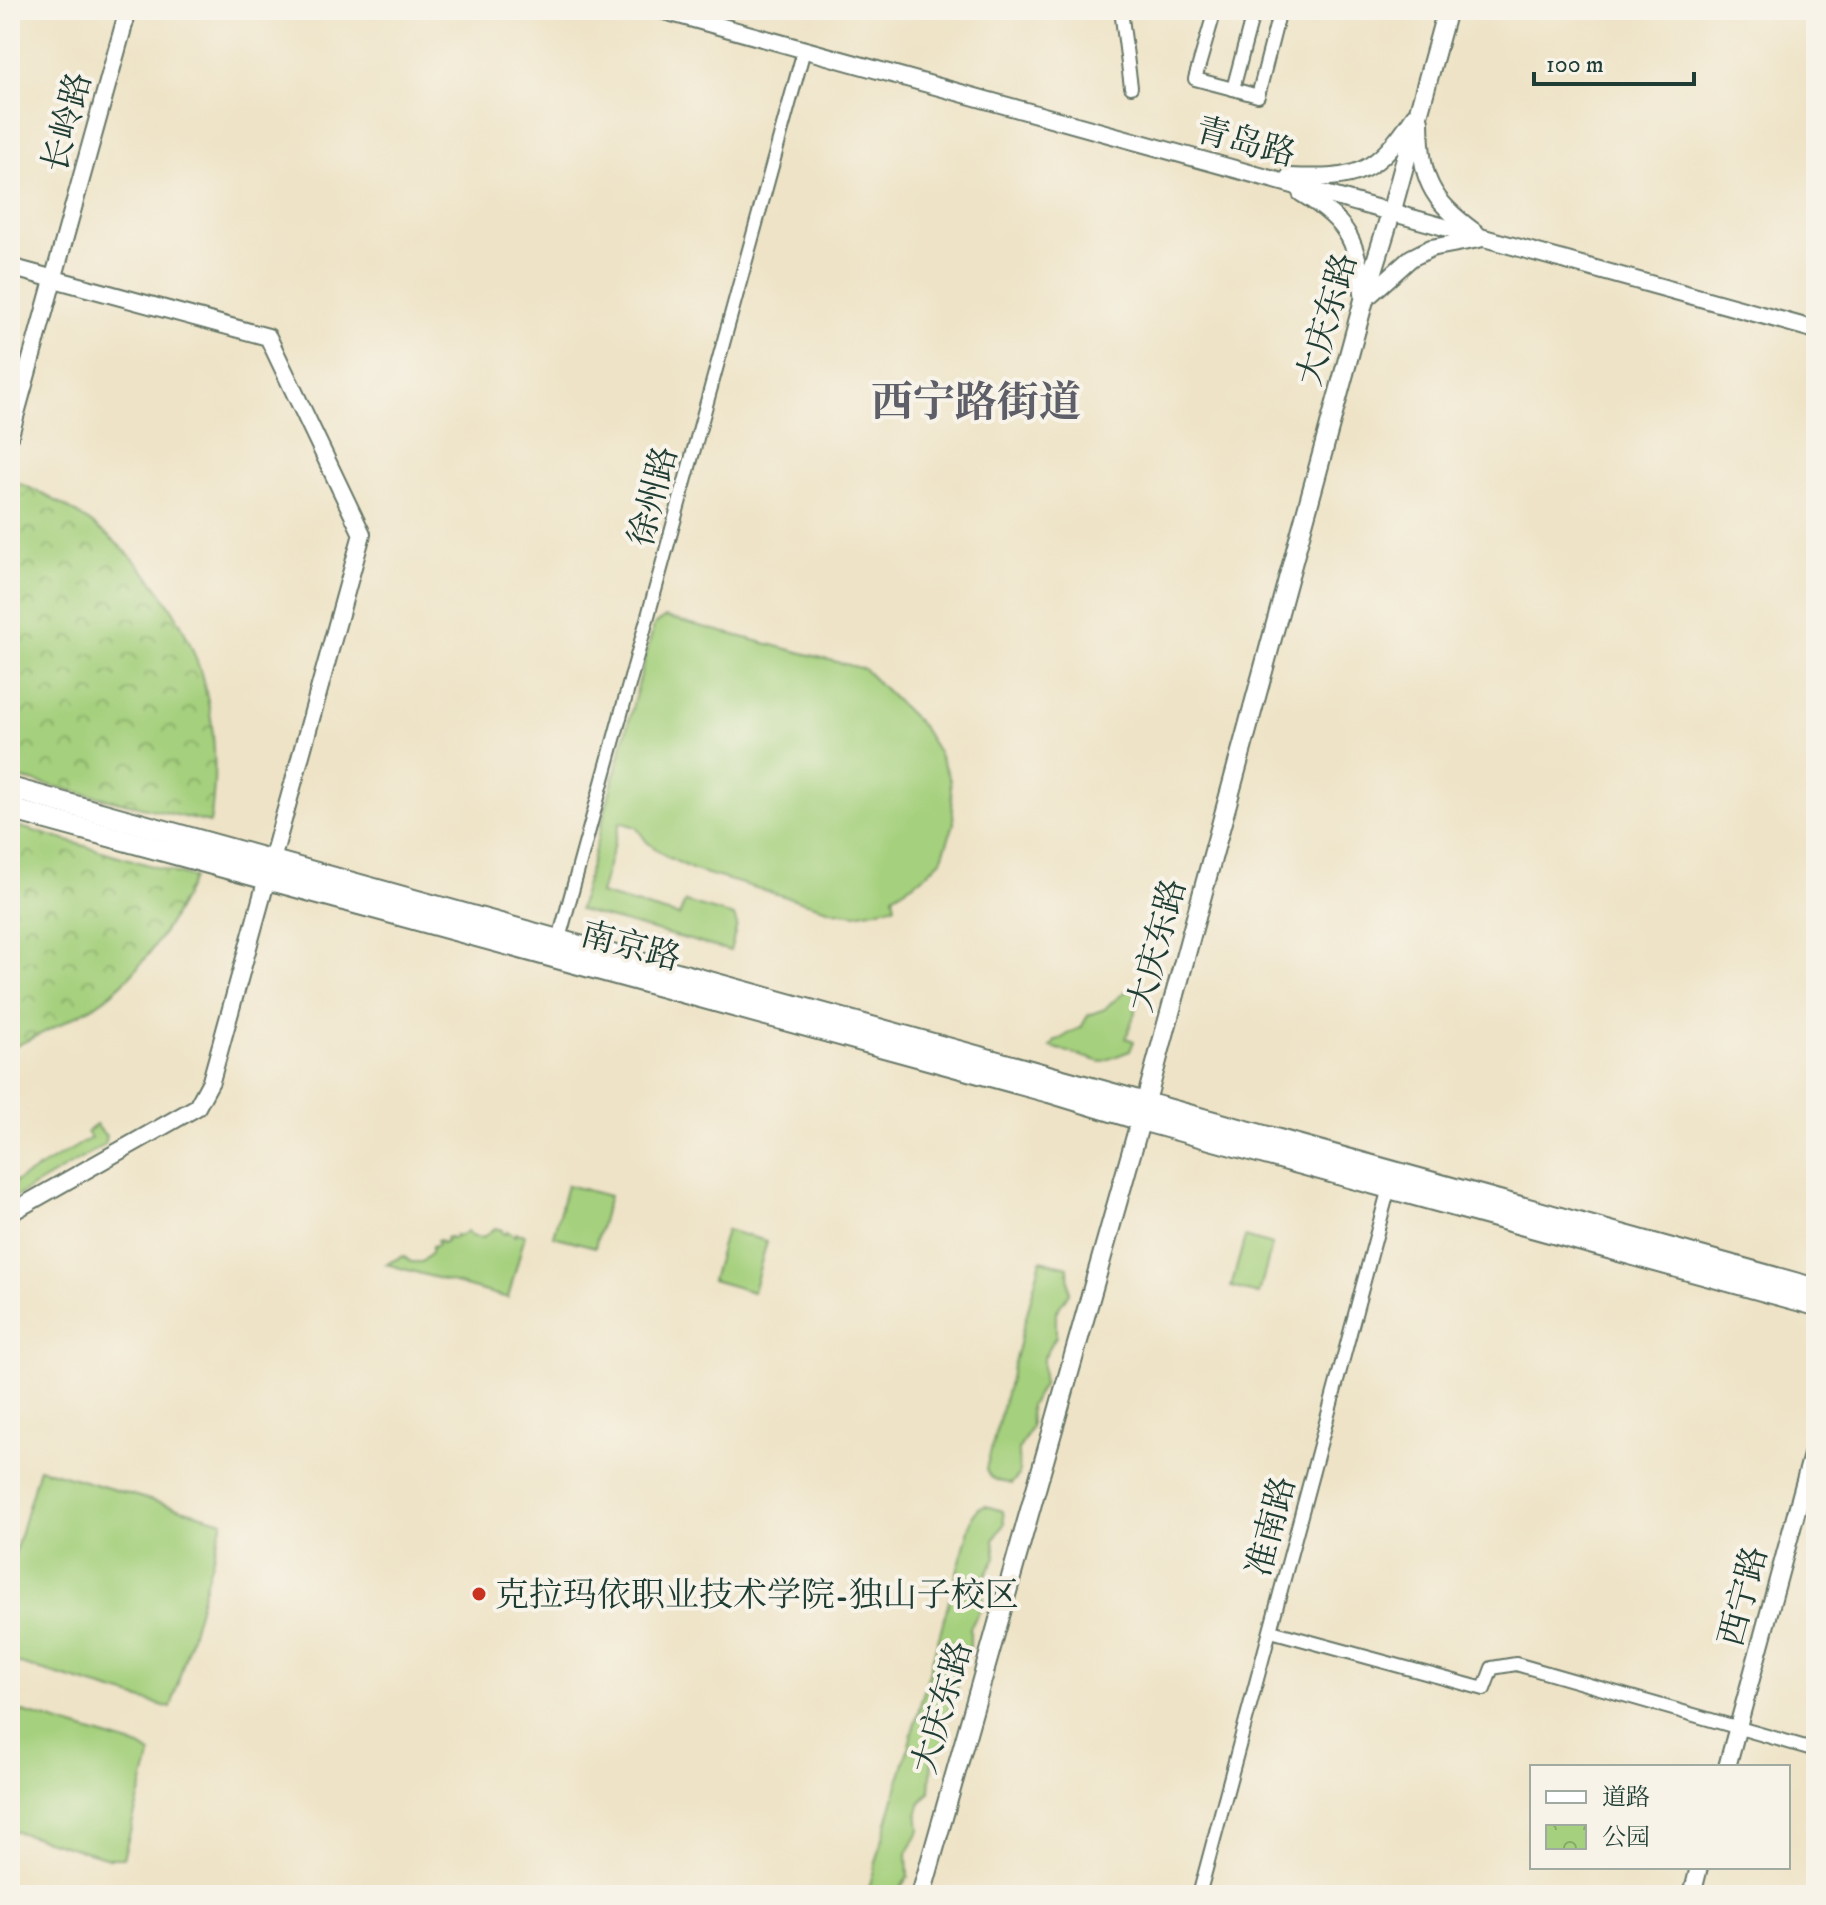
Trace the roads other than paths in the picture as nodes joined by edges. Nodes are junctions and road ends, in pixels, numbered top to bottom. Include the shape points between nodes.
1 (128, 10) edge
2 (661, 10) edge
3 (1121, 10) edge
4 (1215, 10) edge
5 (1254, 10) edge
6 (1280, 10) edge
7 (1447, 10) edge
8 (804, 50) junction
9 (1131, 87) dead end
10 (1233, 89) junction
11 (1420, 108) junction
12 (1259, 175) junction
13 (1391, 213) junction
14 (1484, 239) junction
15 (10, 267) edge
16 (54, 279) junction
17 (1364, 300) junction
18 (1816, 330) edge
19 (10, 435) edge
20 (10, 788) edge
21 (10, 809) edge
22 (269, 870) junction
23 (556, 948) junction
24 (1150, 1109) junction
25 (1391, 1179) junction
26 (10, 1213) edge
27 (1816, 1289) edge
28 (1816, 1305) edge
29 (1816, 1440) edge
30 (1271, 1631) junction
31 (1738, 1728) junction
32 (1816, 1750) edge
33 (1728, 1765) edge
34 (1698, 1869) edge
35 (921, 1895) edge
36 (1199, 1895) edge
37 (1692, 1895) edge

1 - 16 street, 长岭路
2 - 8 street, 青岛路
3 - 9 street
4 - 10 street via 1195,79
5 - 10 street
6 - 10 street via 1258,96
7 - 11 main road, 大庆东路
8 - 12 street, 青岛路
8 - 23 street, 徐州路
11 - 12 street via 1388,151 1360,173 1338,178
11 - 13 main road, 大庆东路
11 - 14 street via 1421,159 1428,182 1461,222
12 - 13 street, 青岛路
12 - 17 street via 1302,193 1343,225 1354,243
13 - 14 street, 青岛路
13 - 17 main road, 大庆东路
14 - 17 street via 1431,248 1411,258
14 - 18 street, 青岛路
15 - 16 street
16 - 19 street, 长岭路
16 - 22 street via 268,337 362,534
17 - 24 main road, 大庆东路
20 - 22 main road, 南京路
21 - 22 main road, 南京路
22 - 23 main road, 南京路
22 - 26 street via 211,1081 197,1107
23 - 24 main road, 南京路 via 1049,1092
24 - 25 main road
24 - 25 main road, 南京路 via 1235,1144
24 - 35 main road, 大庆东路
25 - 27 main road
25 - 28 main road
25 - 30 street, 准南路
29 - 31 street, 西宁路
30 - 31 street via 1484,1689 1492,1668 1516,1664
30 - 36 street, 准南路
31 - 32 street
31 - 33 street, 西宁路
34 - 37 street

